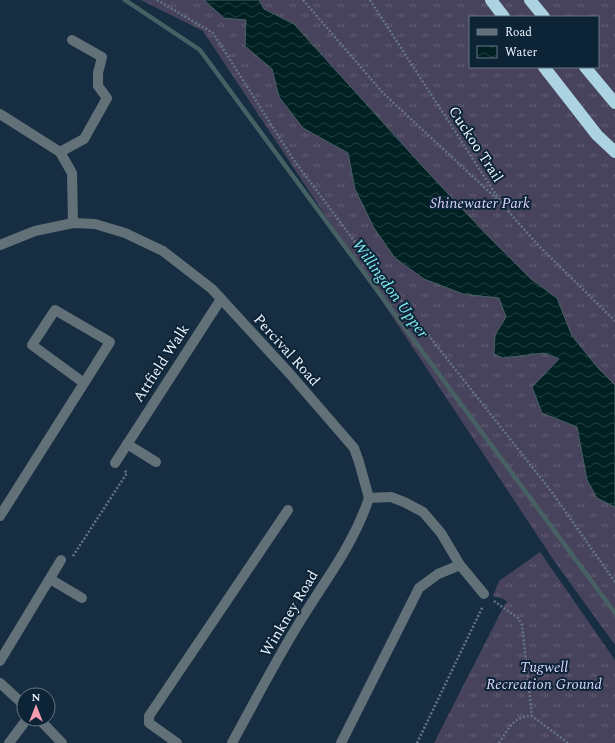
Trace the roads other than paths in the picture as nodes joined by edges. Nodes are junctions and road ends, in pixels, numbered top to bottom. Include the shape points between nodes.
1 (491, 0) edge
2 (530, 0) edge
3 (503, 16) edge
4 (543, 16) edge
5 (72, 40) dead end
6 (545, 68) edge
7 (587, 68) edge
8 (615, 103) edge
9 (0, 114) edge
10 (60, 152) junction
11 (615, 152) edge
12 (73, 223) junction
13 (0, 245) edge
14 (221, 299) junction
15 (84, 383) junction
16 (127, 444) junction
17 (156, 462) dead end
18 (115, 463) road end
19 (369, 498) junction
20 (288, 510) dead end
21 (0, 516) edge
22 (61, 560) road end
23 (460, 565) junction
24 (50, 579) junction
25 (486, 595) road end
26 (82, 598) dead end
27 (0, 661) edge
28 (0, 683) edge
29 (16, 698) edge
30 (21, 727) edge
31 (47, 727) edge
32 (9, 743) edge
33 (62, 743) edge
34 (177, 743) edge
35 (232, 743) edge
36 (341, 743) edge

1 - 3 highway
2 - 4 highway
5 - 10 street via 102,57 98,86 107,98 84,139
6 - 11 highway via 597,135
7 - 8 highway
9 - 10 street
10 - 12 street via 72,173
12 - 13 street, Percival Road via 35,231
12 - 14 street, Percival Road via 95,224 125,233 163,251
14 - 16 street, Attfield Walk
14 - 19 street, Percival Road via 354,448
15 - 15 street via 110,342 55,310 32,345
15 - 21 street
16 - 17 street
16 - 18 street, Attfield Walk
19 - 23 street via 391,497 423,512
19 - 35 street, Winkney Road via 362,518 341,558 299,622
20 - 34 street via 149,716 149,723
22 - 24 street
23 - 25 street
23 - 36 street via 438,574 419,588
24 - 26 street
24 - 27 street
28 - 29 street
30 - 32 street
31 - 33 street

